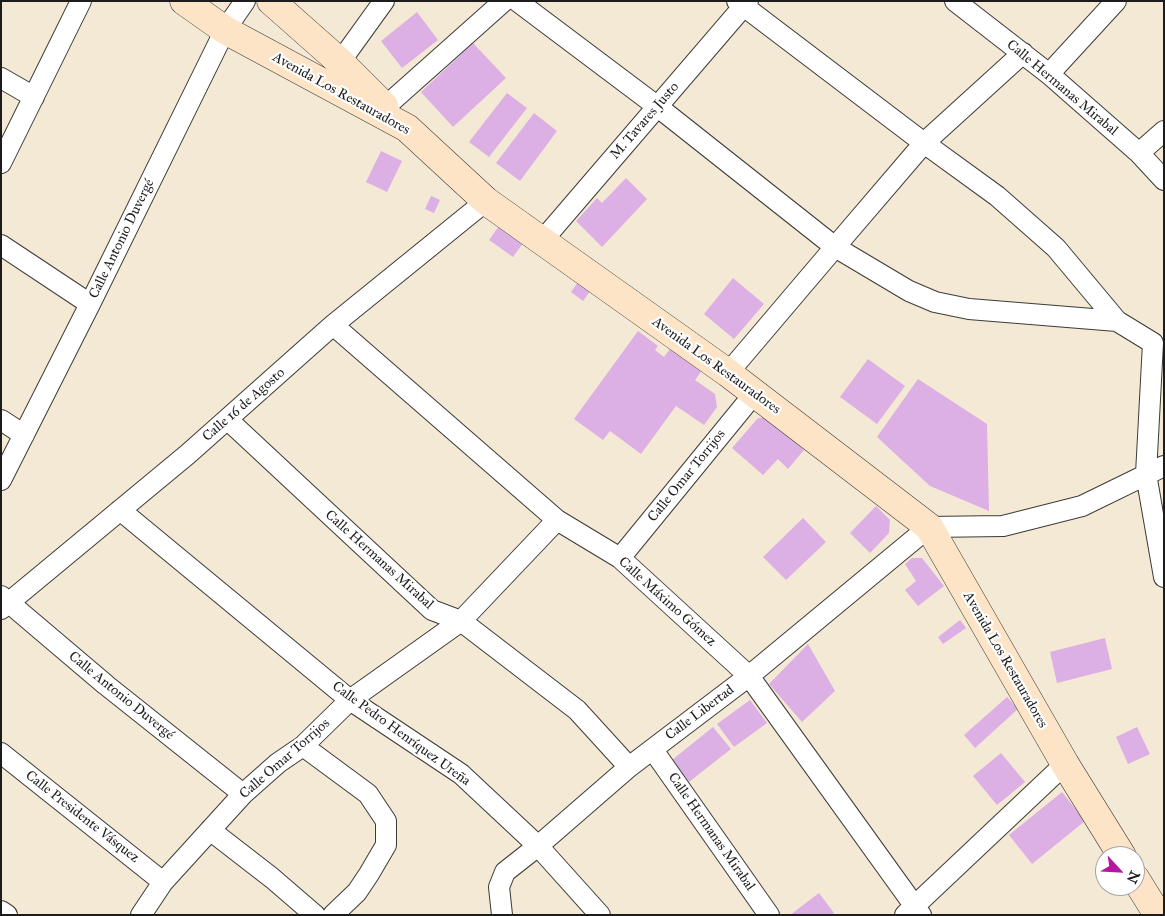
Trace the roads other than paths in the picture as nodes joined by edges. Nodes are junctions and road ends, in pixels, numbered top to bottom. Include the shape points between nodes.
1 (81, 1) edge
2 (184, 1) edge
3 (245, 1) edge
4 (271, 1) edge
5 (384, 1) edge
6 (504, 1) edge
7 (517, 1) edge
8 (956, 1) edge
9 (1116, 1) edge
10 (742, 3) edge
11 (225, 30) junction
12 (1023, 53) junction
13 (340, 62) junction
14 (1049, 74) junction
15 (1, 78) edge
16 (34, 97) junction
17 (385, 107) junction
18 (658, 107) junction
19 (407, 128) junction
20 (1164, 131) edge
21 (924, 143) junction
22 (1140, 153) junction
23 (1, 163) edge
24 (1164, 180) edge
25 (486, 201) junction
26 (542, 241) junction
27 (1, 245) edge
28 (835, 247) junction
29 (90, 304) junction
30 (1117, 321) junction
31 (333, 325) junction
32 (1159, 338) edge
33 (728, 373) junction
34 (754, 394) junction
35 (1, 420) edge
36 (228, 420) junction
37 (24, 435) junction
38 (1155, 470) edge
39 (1, 480) edge
40 (120, 510) junction
41 (557, 520) junction
42 (929, 527) junction
43 (620, 558) junction
44 (1164, 577) edge
45 (4, 602) edge
46 (461, 622) junction
47 (749, 676) junction
48 (350, 700) junction
49 (303, 746) junction
50 (653, 750) junction
51 (1, 753) edge
52 (1065, 764) junction
53 (629, 767) junction
54 (243, 794) junction
55 (210, 830) junction
56 (538, 846) junction
57 (1116, 846) edge
58 (163, 882) junction
59 (1145, 894) edge
60 (1, 911) edge
61 (913, 912) edge
62 (7, 915) edge
63 (141, 915) edge
64 (315, 915) edge
65 (333, 915) edge
66 (502, 915) edge
67 (600, 915) edge
68 (769, 915) edge
69 (1158, 915) edge

1 - 16 street
2 - 11 street, Avenida Los Restauradores
3 - 11 street, Calle Antonio Duvergé
4 - 13 street
5 - 13 street
6 - 17 street
7 - 18 street
8 - 12 street, Calle Hermanas Mirabal
9 - 14 street
10 - 18 street, M. Tavares Justo
10 - 21 street
11 - 19 street, Avenida Los Restauradores
11 - 29 street, Calle Antonio Duvergé
12 - 14 street, Calle Hermanas Mirabal
12 - 21 street
13 - 17 street
14 - 22 street, Calle Hermanas Mirabal
15 - 16 street
16 - 23 street
17 - 19 street
18 - 26 street, M. Tavares Justo
18 - 28 street
19 - 25 street, Avenida Los Restauradores
20 - 22 street
21 - 28 street
21 - 30 street via 997,196 1056,248
22 - 24 street, Calle Hermanas Mirabal
25 - 26 street, Avenida Los Restauradores
25 - 31 street, Calle 16 de Agosto
26 - 33 street, Avenida Los Restauradores
27 - 29 street
28 - 30 street via 908,291 935,302 969,309
28 - 33 street
29 - 37 street, Calle Antonio Duvergé
30 - 32 street
31 - 36 street, Calle 16 de Agosto
31 - 41 street, Calle Máximo Gómez
32 - 38 street
33 - 34 street, Avenida Los Restauradores
34 - 42 street, Avenida Los Restauradores
34 - 43 street, Calle Omar Torrijos
35 - 37 street
36 - 40 street, Calle 16 de Agosto
36 - 46 street, Calle Hermanas Mirabal via 432,610
37 - 39 street, Calle Antonio Duvergé
38 - 42 street via 1082,506 1003,526
38 - 44 street
40 - 45 street, Calle 16 de Agosto
40 - 48 street, Calle Pedro Henríquez Ureña
41 - 43 street, Calle Máximo Gómez
41 - 46 street, Calle Omar Torrijos
42 - 47 street, Calle Libertad
42 - 52 street, Avenida Los Restauradores
43 - 47 street, Calle Máximo Gómez
45 - 54 street, Calle Antonio Duvergé
46 - 48 street, Calle Omar Torrijos
46 - 53 street, Calle Hermanas Mirabal via 577,710
47 - 50 street, Calle Libertad
47 - 61 street, Calle Máximo Gómez
48 - 49 street, Calle Omar Torrijos
48 - 56 street, Calle Pedro Henríquez Ureña via 461,774
49 - 54 street, Calle Omar Torrijos via 278,762
49 - 65 street via 368,794 386,822 386,845 356,892
50 - 53 street, Calle Libertad
50 - 68 street, Calle Hermanas Mirabal
51 - 58 street, Calle Presidente Vásquez
52 - 57 street, Avenida Los Restauradores
52 - 61 street
53 - 56 street, Calle Libertad
54 - 55 street, Calle Omar Torrijos
55 - 58 street, Calle Omar Torrijos
55 - 64 street
56 - 66 street, Calle Libertad via 505,872 499,887
56 - 67 street, Calle Pedro Henríquez Ureña
58 - 63 street, Calle Omar Torrijos
59 - 69 street
60 - 62 street

